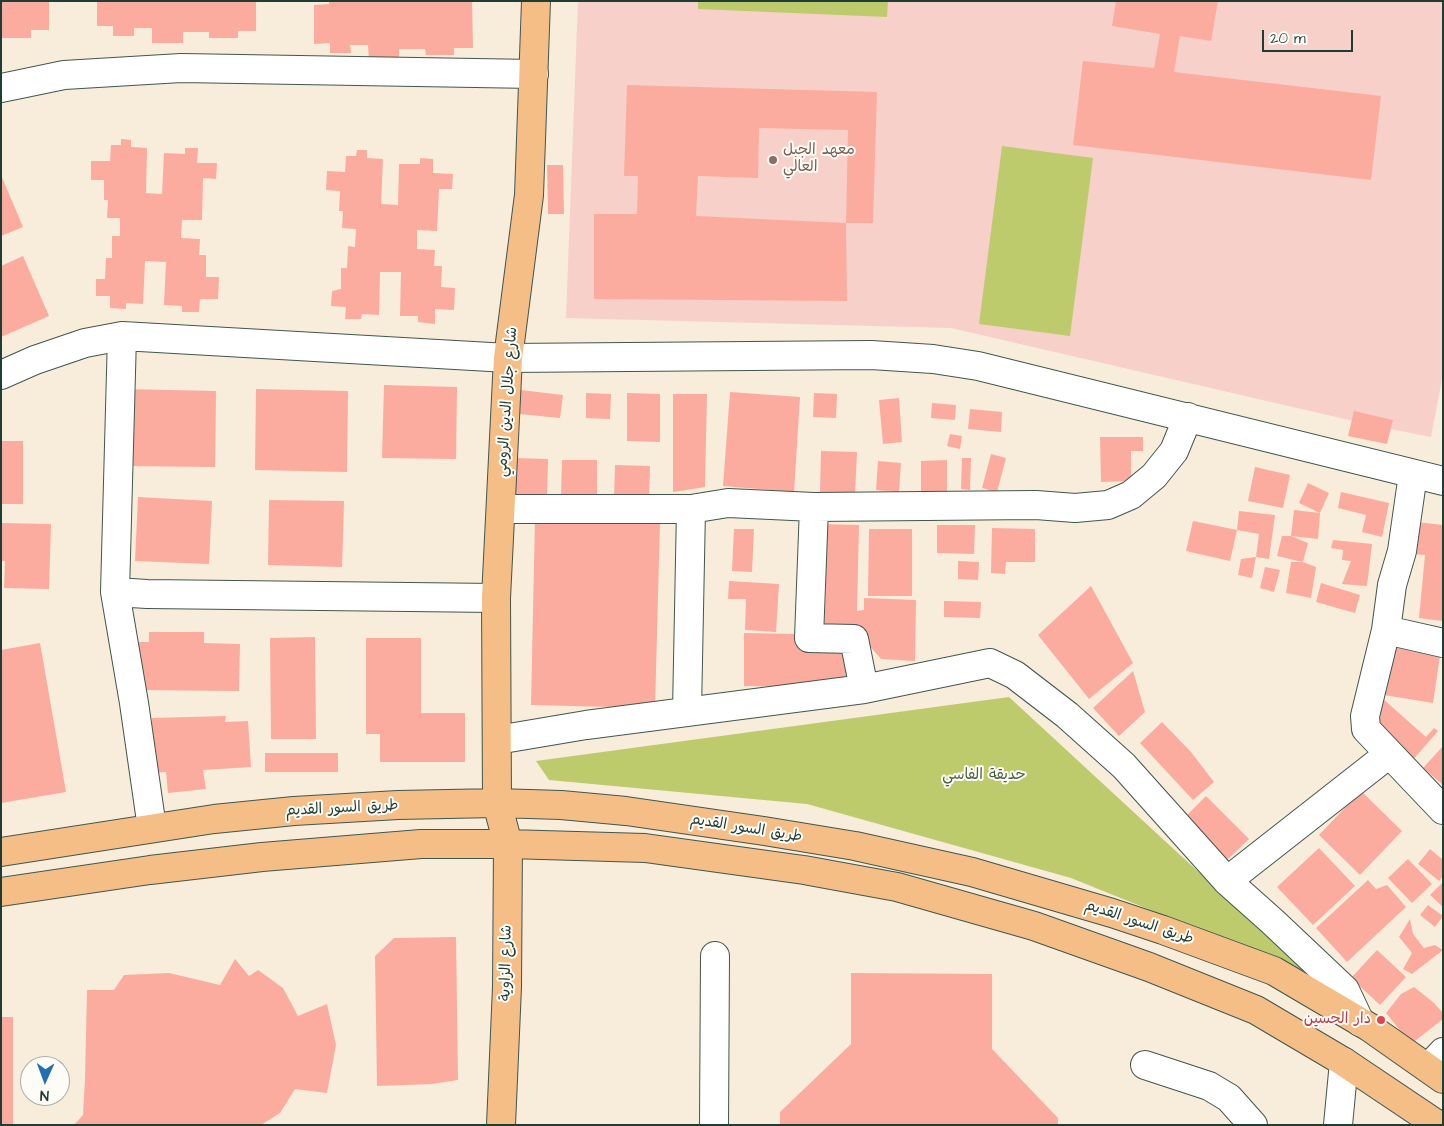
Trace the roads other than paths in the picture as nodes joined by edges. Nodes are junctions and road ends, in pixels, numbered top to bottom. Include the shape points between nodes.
1 (536, 1) edge
2 (534, 74) junction
3 (1, 88) edge
4 (122, 336) junction
5 (508, 358) junction
6 (1, 375) edge
7 (1188, 417) junction
8 (1413, 474) junction
9 (1443, 481) edge
10 (814, 507) junction
11 (501, 509) junction
12 (691, 509) junction
13 (115, 592) junction
14 (496, 598) junction
15 (1386, 630) junction
16 (1443, 643) edge
17 (864, 689) junction
18 (688, 711) junction
19 (497, 740) junction
20 (1389, 754) junction
21 (497, 803) junction
22 (1443, 810) edge
23 (152, 828) junction
24 (508, 844) junction
25 (1, 852) edge
26 (1227, 881) junction
27 (1, 892) edge
28 (1163, 930) junction
29 (715, 956) dead end
30 (1149, 967) junction
31 (1360, 1022) junction
32 (1344, 1062) junction
33 (1145, 1065) dead end
34 (1438, 1066) edge
35 (501, 1125) edge
36 (714, 1125) edge
37 (1253, 1125) edge
38 (1338, 1125) edge
39 (1438, 1125) edge

1 - 2 main road, شارع جلال الدين الرومي
2 - 3 street via 181,68 64,75
2 - 5 main road, شارع جلال الدين الرومي via 530,194
4 - 5 street
4 - 6 street via 85,343
4 - 13 street
5 - 7 street via 871,356 933,359 978,366
5 - 11 main road, شارع جلال الدين الرومي
7 - 8 street
7 - 10 street via 1174,451 1154,476 1131,495 1108,505 1075,508 1036,505
8 - 9 street
8 - 15 street
10 - 12 street via 728,503
10 - 17 street via 809,638 854,639
11 - 12 street
11 - 14 main road, شارع جلال الدين الرومي
12 - 18 street
13 - 14 street
13 - 23 street
14 - 19 main road, شارع جلال الدين الرومي
15 - 16 street
15 - 20 street via 1365,716 1366,729
17 - 18 street
17 - 26 street via 990,663 1015,675 1124,766
18 - 19 street
19 - 21 main road, شارع جلال الدين الرومي
20 - 22 street
20 - 26 street
21 - 23 main road, طريق السور القديم via 294,811
21 - 24 main road, شارع الزاوية
21 - 28 main road, طريق السور القديم via 626,811 856,846 972,872
23 - 25 main road, طريق السور القديم
24 - 27 main road via 421,844 262,857
24 - 30 main road via 645,848 804,870 897,887 1034,926
24 - 35 main road, شارع الزاوية via 507,987
26 - 31 street via 1332,977 1344,990
28 - 30 main road
28 - 31 main road, طريق السور القديم via 1274,971
29 - 36 street
30 - 32 main road via 1256,1010
31 - 34 main road, طريق السور القديم
32 - 38 street
32 - 39 main road
33 - 37 street via 1209,1086 1229,1098

